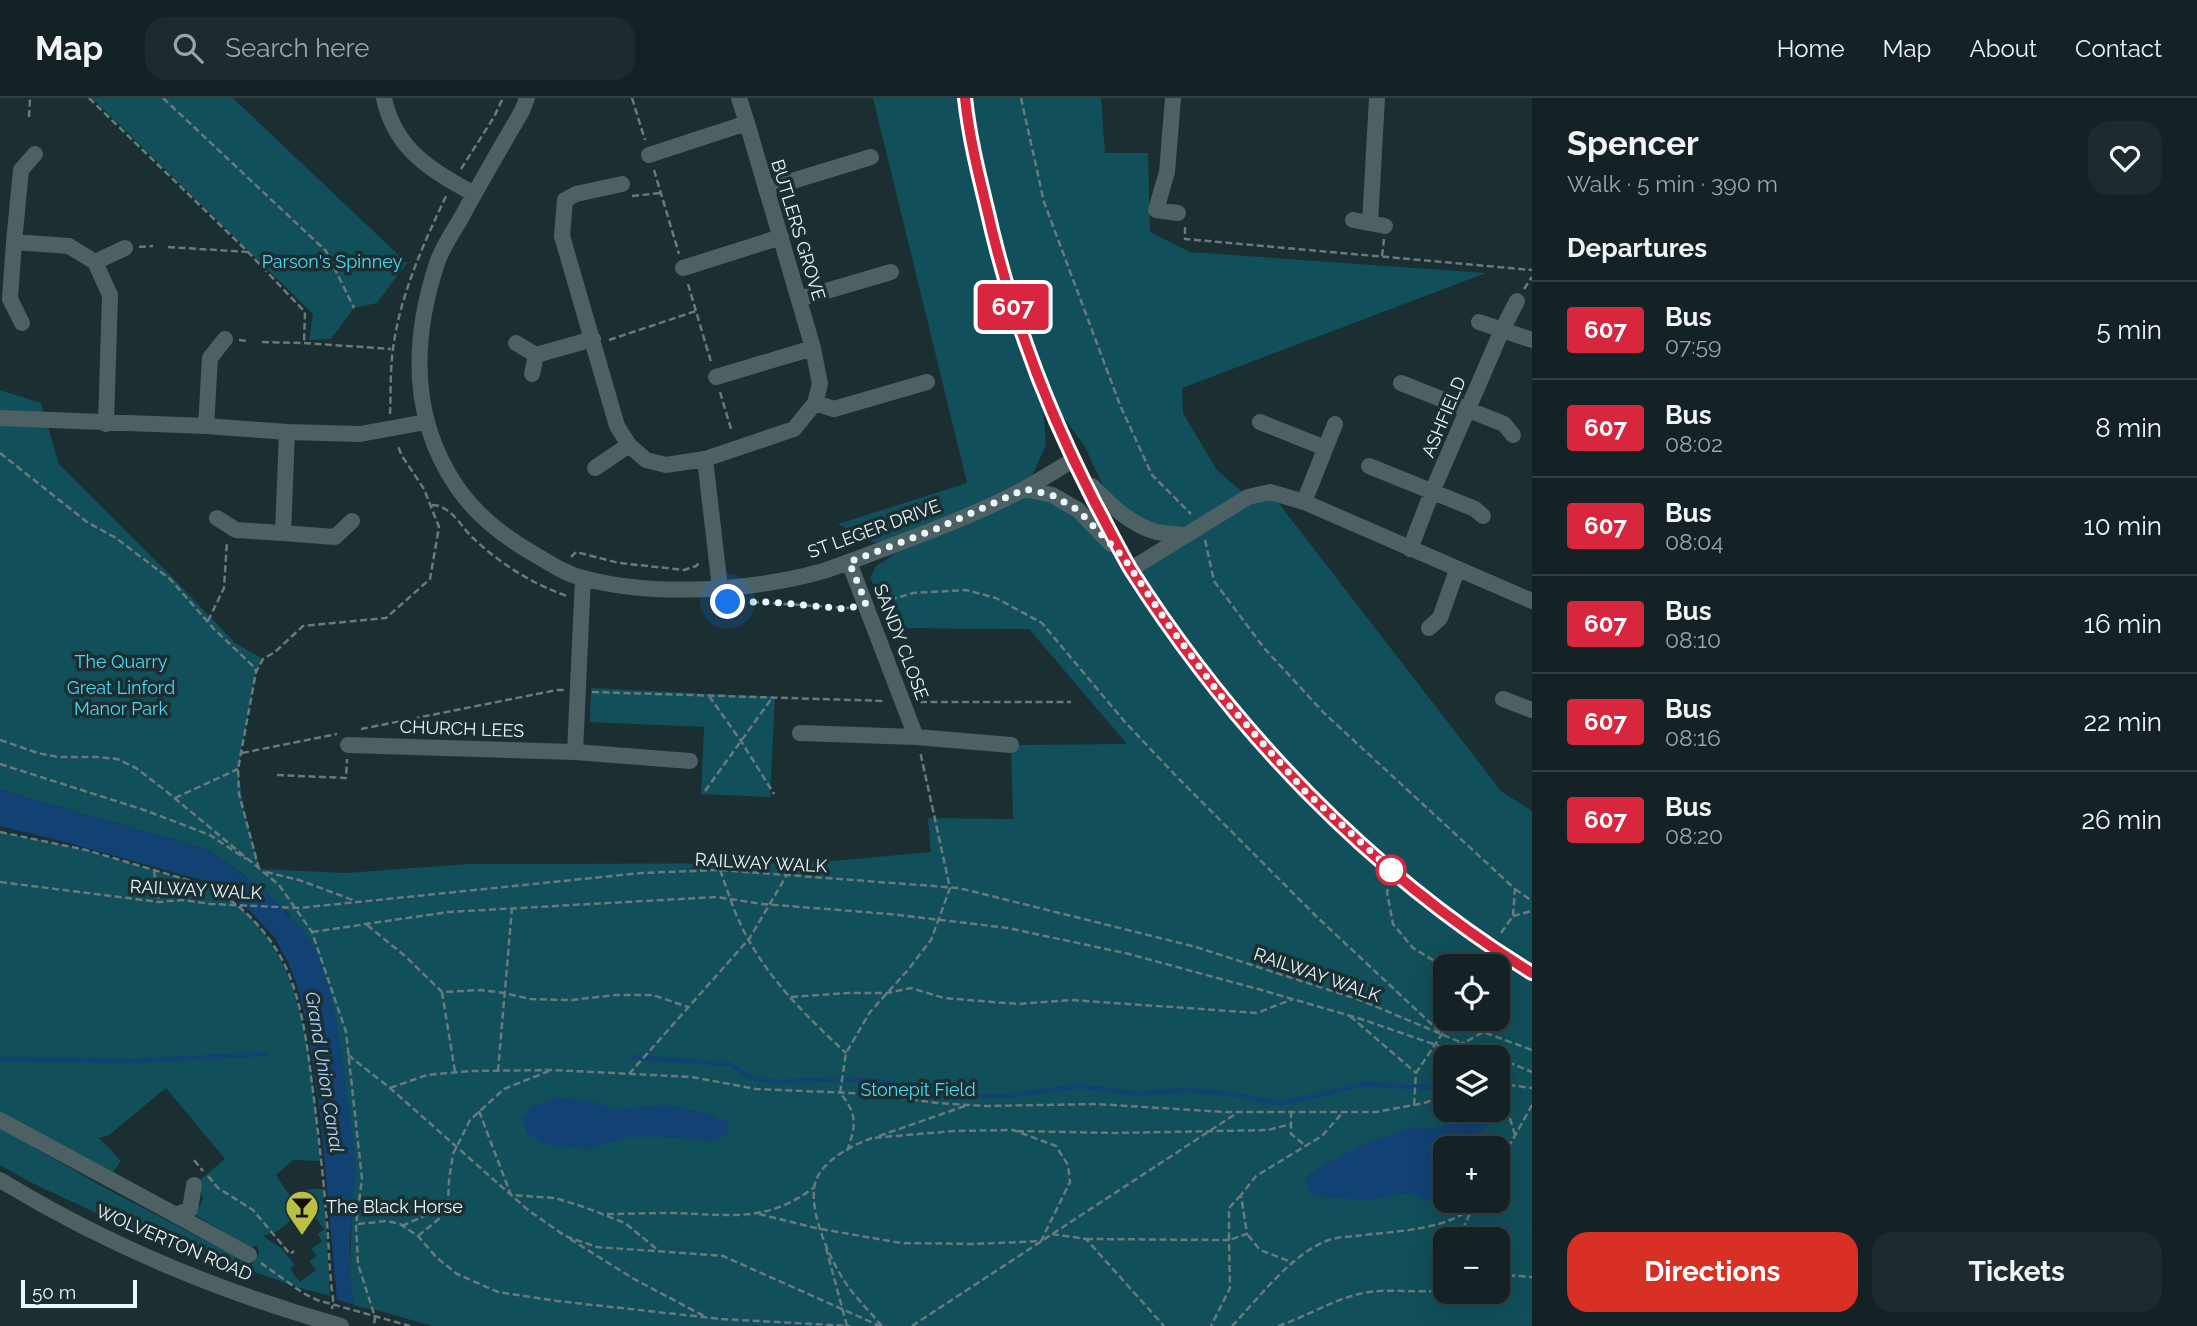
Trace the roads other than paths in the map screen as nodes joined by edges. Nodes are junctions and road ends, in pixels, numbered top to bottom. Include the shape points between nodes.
1 (384, 98) edge
2 (527, 98) edge
3 (739, 98) edge
4 (965, 98) edge
5 (1173, 98) edge
6 (1377, 98) edge
7 (747, 123) junction
8 (35, 154) dead end
9 (649, 155) dead end
10 (871, 157) dead end
11 (622, 184) dead end
12 (766, 188) junction
13 (474, 194) junction
14 (1178, 213) road end
15 (1353, 220) dead end
16 (781, 237) junction
17 (14, 242) junction
18 (125, 248) dead end
19 (95, 262) junction
20 (683, 268) dead end
21 (891, 272) dead end
22 (799, 299) junction
23 (1517, 301) dead end
24 (1479, 321) dead end
25 (22, 323) dead end
26 (1502, 330) junction
27 (225, 339) dead end
28 (1532, 340) edge
29 (593, 341) junction
30 (516, 343) dead end
31 (813, 348) junction
32 (536, 355) junction
33 (532, 374) dead end
34 (716, 377) dead end
35 (927, 382) dead end
36 (1401, 383) dead end
37 (815, 403) junction
38 (1468, 411) junction
39 (0, 418) edge
40 (426, 422) junction
41 (1260, 422) dead end
42 (106, 424) junction
43 (1335, 424) dead end
44 (1509, 424) dead end
45 (206, 426) junction
46 (286, 432) junction
47 (629, 445) junction
48 (1325, 448) junction
49 (705, 459) junction
50 (1073, 460) junction
51 (1368, 466) dead end
52 (595, 468) dead end
53 (1081, 475) junction
54 (1025, 489) junction
55 (1432, 492) junction
56 (1304, 502) junction
57 (1479, 507) dead end
58 (352, 521) dead end
59 (223, 522) road end
60 (283, 533) junction
61 (1185, 535) junction
62 (1410, 549) junction
63 (849, 562) junction
64 (1128, 564) junction
65 (1457, 570) junction
66 (583, 578) junction
67 (720, 588) junction
68 (1532, 601) edge
69 (1429, 628) dead end
70 (1503, 699) dead end
71 (1532, 710) edge
72 (800, 733) dead end
73 (916, 737) junction
74 (342, 739) road end
75 (1011, 745) dead end
76 (575, 752) junction
77 (690, 761) dead end
78 (1532, 973) edge
79 (0, 1121) edge
80 (0, 1180) edge
81 (194, 1185) dead end
82 (176, 1215) junction
83 (249, 1255) road end
84 (341, 1326) edge

1 - 13 street via 402,141 429,169
2 - 13 street, ST LEGER DRIVE
3 - 7 street, BUTLERS GROVE
4 - 50 street via 998,260 1041,387
5 - 14 street via 1167,172 1156,210
6 - 15 street via 1378,225
7 - 9 street
7 - 12 street, BUTLERS GROVE
8 - 17 street via 21,170
10 - 12 street
11 - 29 street via 565,200 562,236
12 - 16 street, BUTLERS GROVE
13 - 40 street, ST LEGER DRIVE via 438,260 426,304 419,355
16 - 20 street
16 - 22 street, BUTLERS GROVE
17 - 19 street via 69,246
17 - 25 street via 10,299
18 - 19 street
19 - 42 street via 110,295
21 - 22 street
22 - 31 street, BUTLERS GROVE
23 - 26 street, ASHFIELD
24 - 26 street
26 - 28 street
26 - 38 street, ASHFIELD
27 - 45 street via 210,358
29 - 32 street
29 - 47 street via 617,426
30 - 32 street
31 - 34 street
31 - 37 street, BUTLERS GROVE via 820,384
32 - 33 street
35 - 37 street via 834,409
36 - 38 street
37 - 49 street via 794,429
38 - 44 street
38 - 55 street, ASHFIELD
39 - 42 street
40 - 46 street via 360,434
40 - 66 street, ST LEGER DRIVE via 446,468 469,504 509,540
41 - 48 street
42 - 45 street
43 - 48 street
45 - 46 street
46 - 60 street
47 - 49 street via 646,460 666,465
47 - 52 street
48 - 56 street
49 - 67 street
50 - 53 street
50 - 54 street, ST LEGER DRIVE
51 - 55 street
53 - 61 street via 1114,509 1136,523 1157,532
53 - 64 street
54 - 63 street, ST LEGER DRIVE
54 - 64 street via 1052,495 1078,510
55 - 57 street
55 - 62 street, ASHFIELD
56 - 61 street via 1270,492 1248,497
56 - 62 street
58 - 60 street via 335,537
59 - 60 street via 236,530
61 - 64 street
62 - 65 street
63 - 67 street, ST LEGER DRIVE via 781,580
63 - 73 street, SANDY CLOSE
64 - 78 street via 1221,696 1305,791 1395,874
65 - 68 street
65 - 69 street via 1440,618
66 - 67 street, ST LEGER DRIVE via 649,590
66 - 76 street
70 - 71 street
72 - 73 street
73 - 75 street
74 - 76 street, CHURCH LEES
76 - 77 street, CHURCH LEES
79 - 82 street
80 - 84 street, WOLVERTON ROAD via 114,1241 200,1278
81 - 82 street via 190,1209
82 - 83 street

